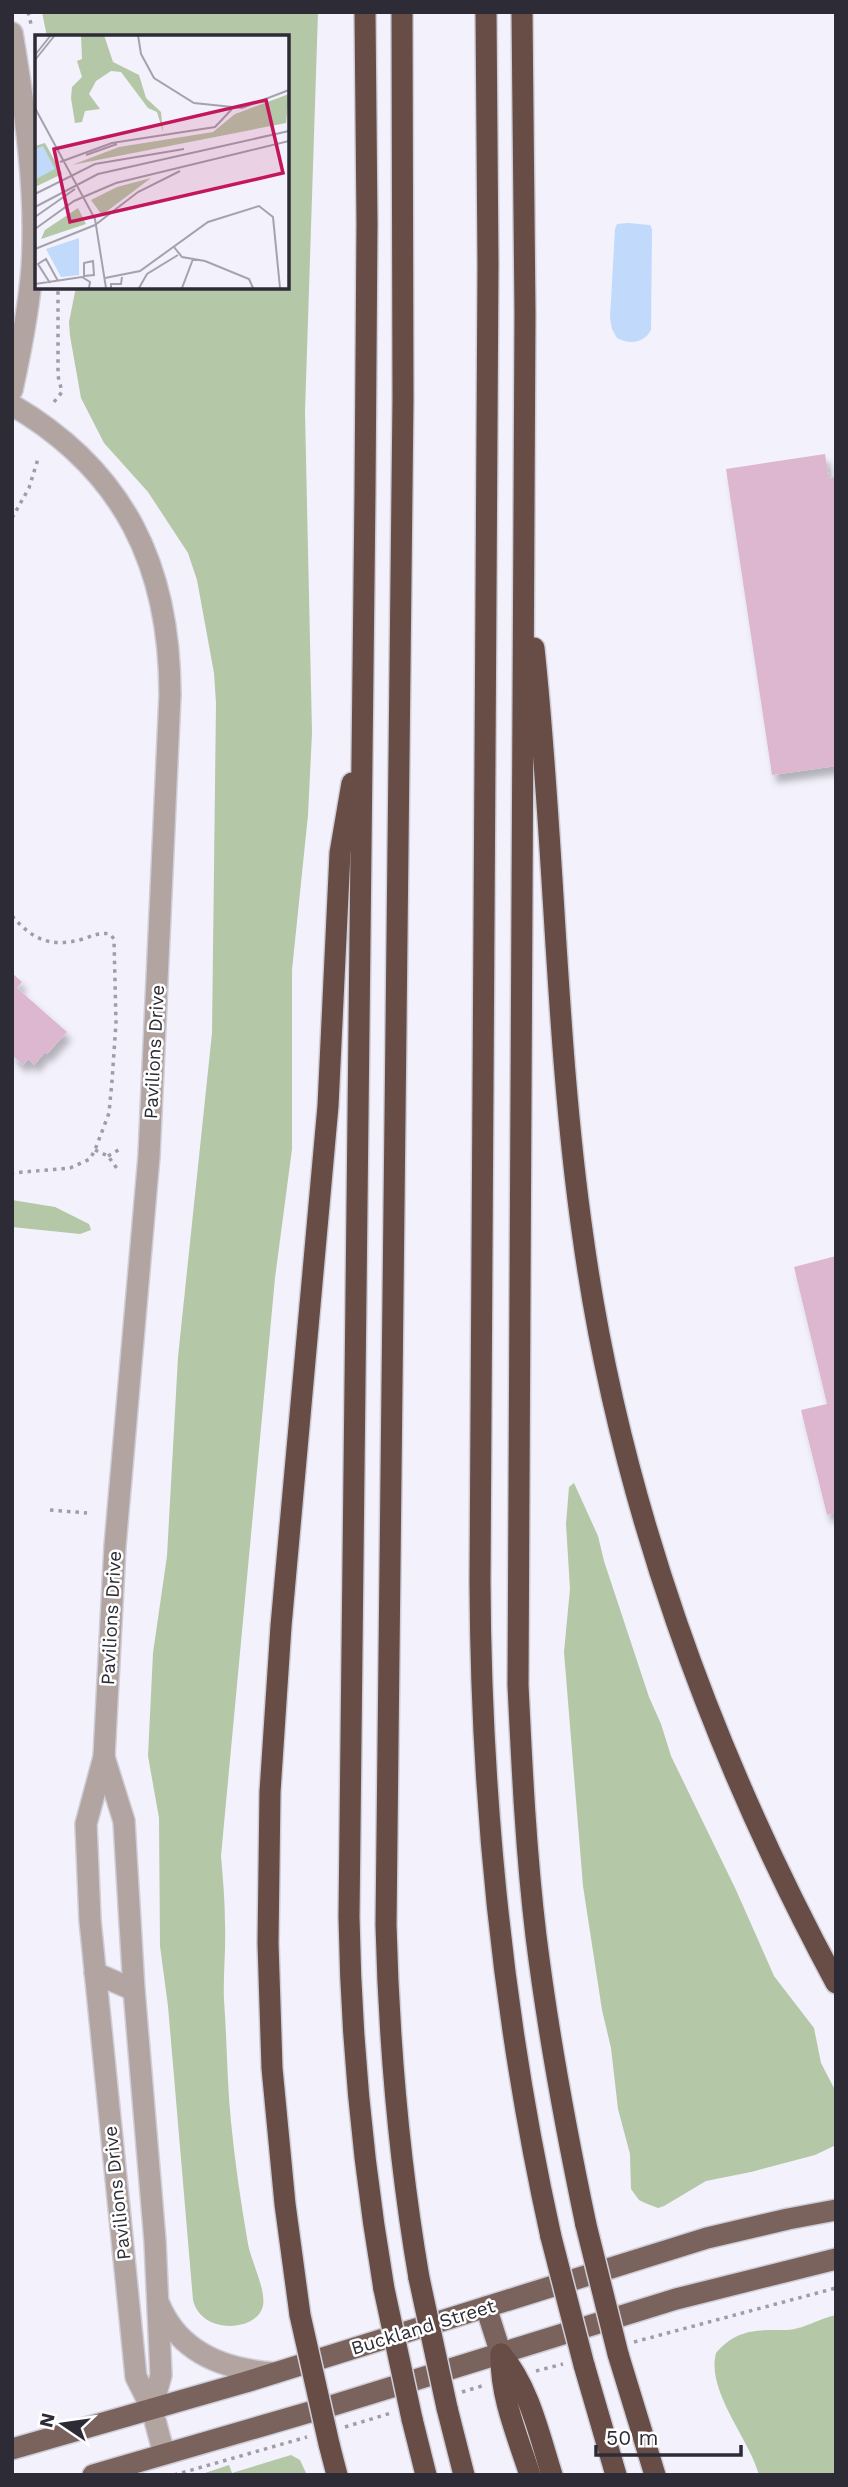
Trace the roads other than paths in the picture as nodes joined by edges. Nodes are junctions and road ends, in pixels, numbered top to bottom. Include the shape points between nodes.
1 (365, 12) edge
2 (402, 12) edge
3 (486, 12) edge
4 (522, 12) edge
5 (12, 33) edge
6 (12, 390) edge
7 (12, 405) edge
8 (523, 545) junction
9 (362, 740) junction
10 (104, 1757) junction
11 (95, 1973) junction
12 (836, 1983) edge
13 (134, 1990) junction
14 (836, 2210) edge
15 (836, 2259) edge
16 (157, 2298) junction
17 (486, 2307) junction
18 (501, 2354) junction
19 (275, 2373) junction
20 (152, 2409) junction
21 (12, 2449) edge
22 (164, 2454) junction
23 (93, 2475) edge
24 (337, 2475) edge
25 (426, 2475) edge
26 (464, 2475) edge
27 (530, 2475) edge
28 (552, 2475) edge
29 (616, 2475) edge
30 (655, 2475) edge

1 - 9 highway
2 - 26 highway, bridge via 403,399 386,1925 396,2115 419,2278
3 - 29 highway, bridge via 482,1710 490,1849 518,2070 576,2363
4 - 8 highway
5 - 6 street via 30,154 33,244 25,327
7 - 10 street, Pavilions Drive via 70,446 121,505 158,585 170,658 152,1116 115,1546
8 - 12 highway via 545,753 574,1164 608,1375 647,1530 700,1687 765,1842
8 - 30 highway, bridge via 518,1685 525,1811 536,1935 586,2225
9 - 24 highway, bridge via 340,853 328,1105 270,1791 272,2068 285,2204 300,2315
9 - 25 highway, bridge via 349,1945 369,2195 384,2289
10 - 11 street, Pavilions Drive via 86,1825
10 - 13 street, Pavilions Drive via 124,1821
11 - 13 street
11 - 20 street, Pavilions Drive via 136,2377
13 - 16 street, Pavilions Drive
14 - 17 main road, Buckland Street via 707,2238
15 - 18 main road via 715,2288
16 - 19 street, Pavilions Drive via 173,2330 198,2353 232,2367
16 - 20 street, Pavilions Drive via 161,2375
17 - 18 main road
17 - 19 main road, Buckland Street
18 - 22 main road
18 - 27 highway via 505,2397
18 - 28 highway via 524,2390
19 - 20 main road, Buckland Street
20 - 21 main road, Buckland Street
20 - 22 street, Pavilions Drive
22 - 23 main road

